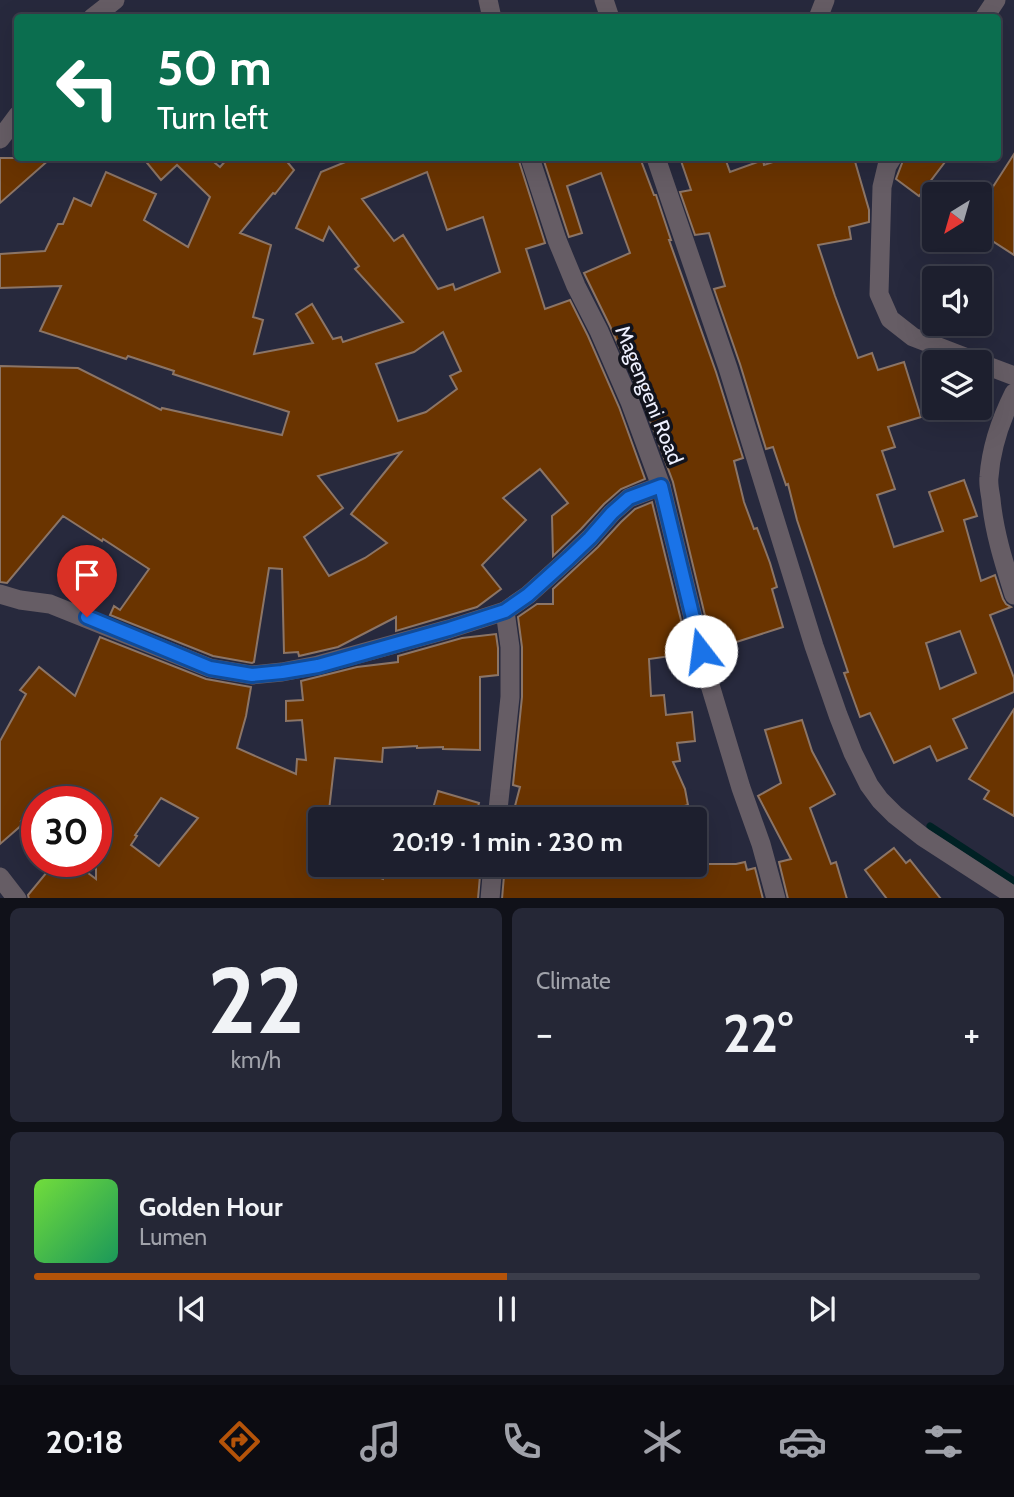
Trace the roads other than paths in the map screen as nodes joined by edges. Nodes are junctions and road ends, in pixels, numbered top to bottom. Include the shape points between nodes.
1 (115, 0) edge
2 (97, 14) edge
3 (14, 120) edge
4 (0, 139) edge
5 (531, 161) edge
6 (657, 161) edge
7 (890, 161) edge
8 (946, 350) edge
9 (992, 368) edge
10 (1014, 376) edge
11 (1014, 393) edge
12 (661, 486) junction
13 (0, 594) edge
14 (1014, 595) edge
15 (505, 611) junction
16 (499, 807) edge
17 (0, 877) edge
18 (493, 877) edge
19 (1014, 896) edge
20 (17, 898) edge
21 (491, 898) edge
22 (776, 898) edge

1 - 2 street
3 - 4 street
5 - 12 street, Magengeni Road via 557,240 630,402
6 - 19 street via 728,368 814,646 869,786 923,837
7 - 8 street via 882,187 878,294 890,319 913,337
9 - 10 street
11 - 14 street via 993,444 988,479 1000,551
12 - 15 street via 629,498 569,558
12 - 22 street, Magengeni Road via 707,675
13 - 15 street via 50,604 210,668 252,675 318,666
15 - 16 street via 510,697
17 - 20 street
18 - 21 street

